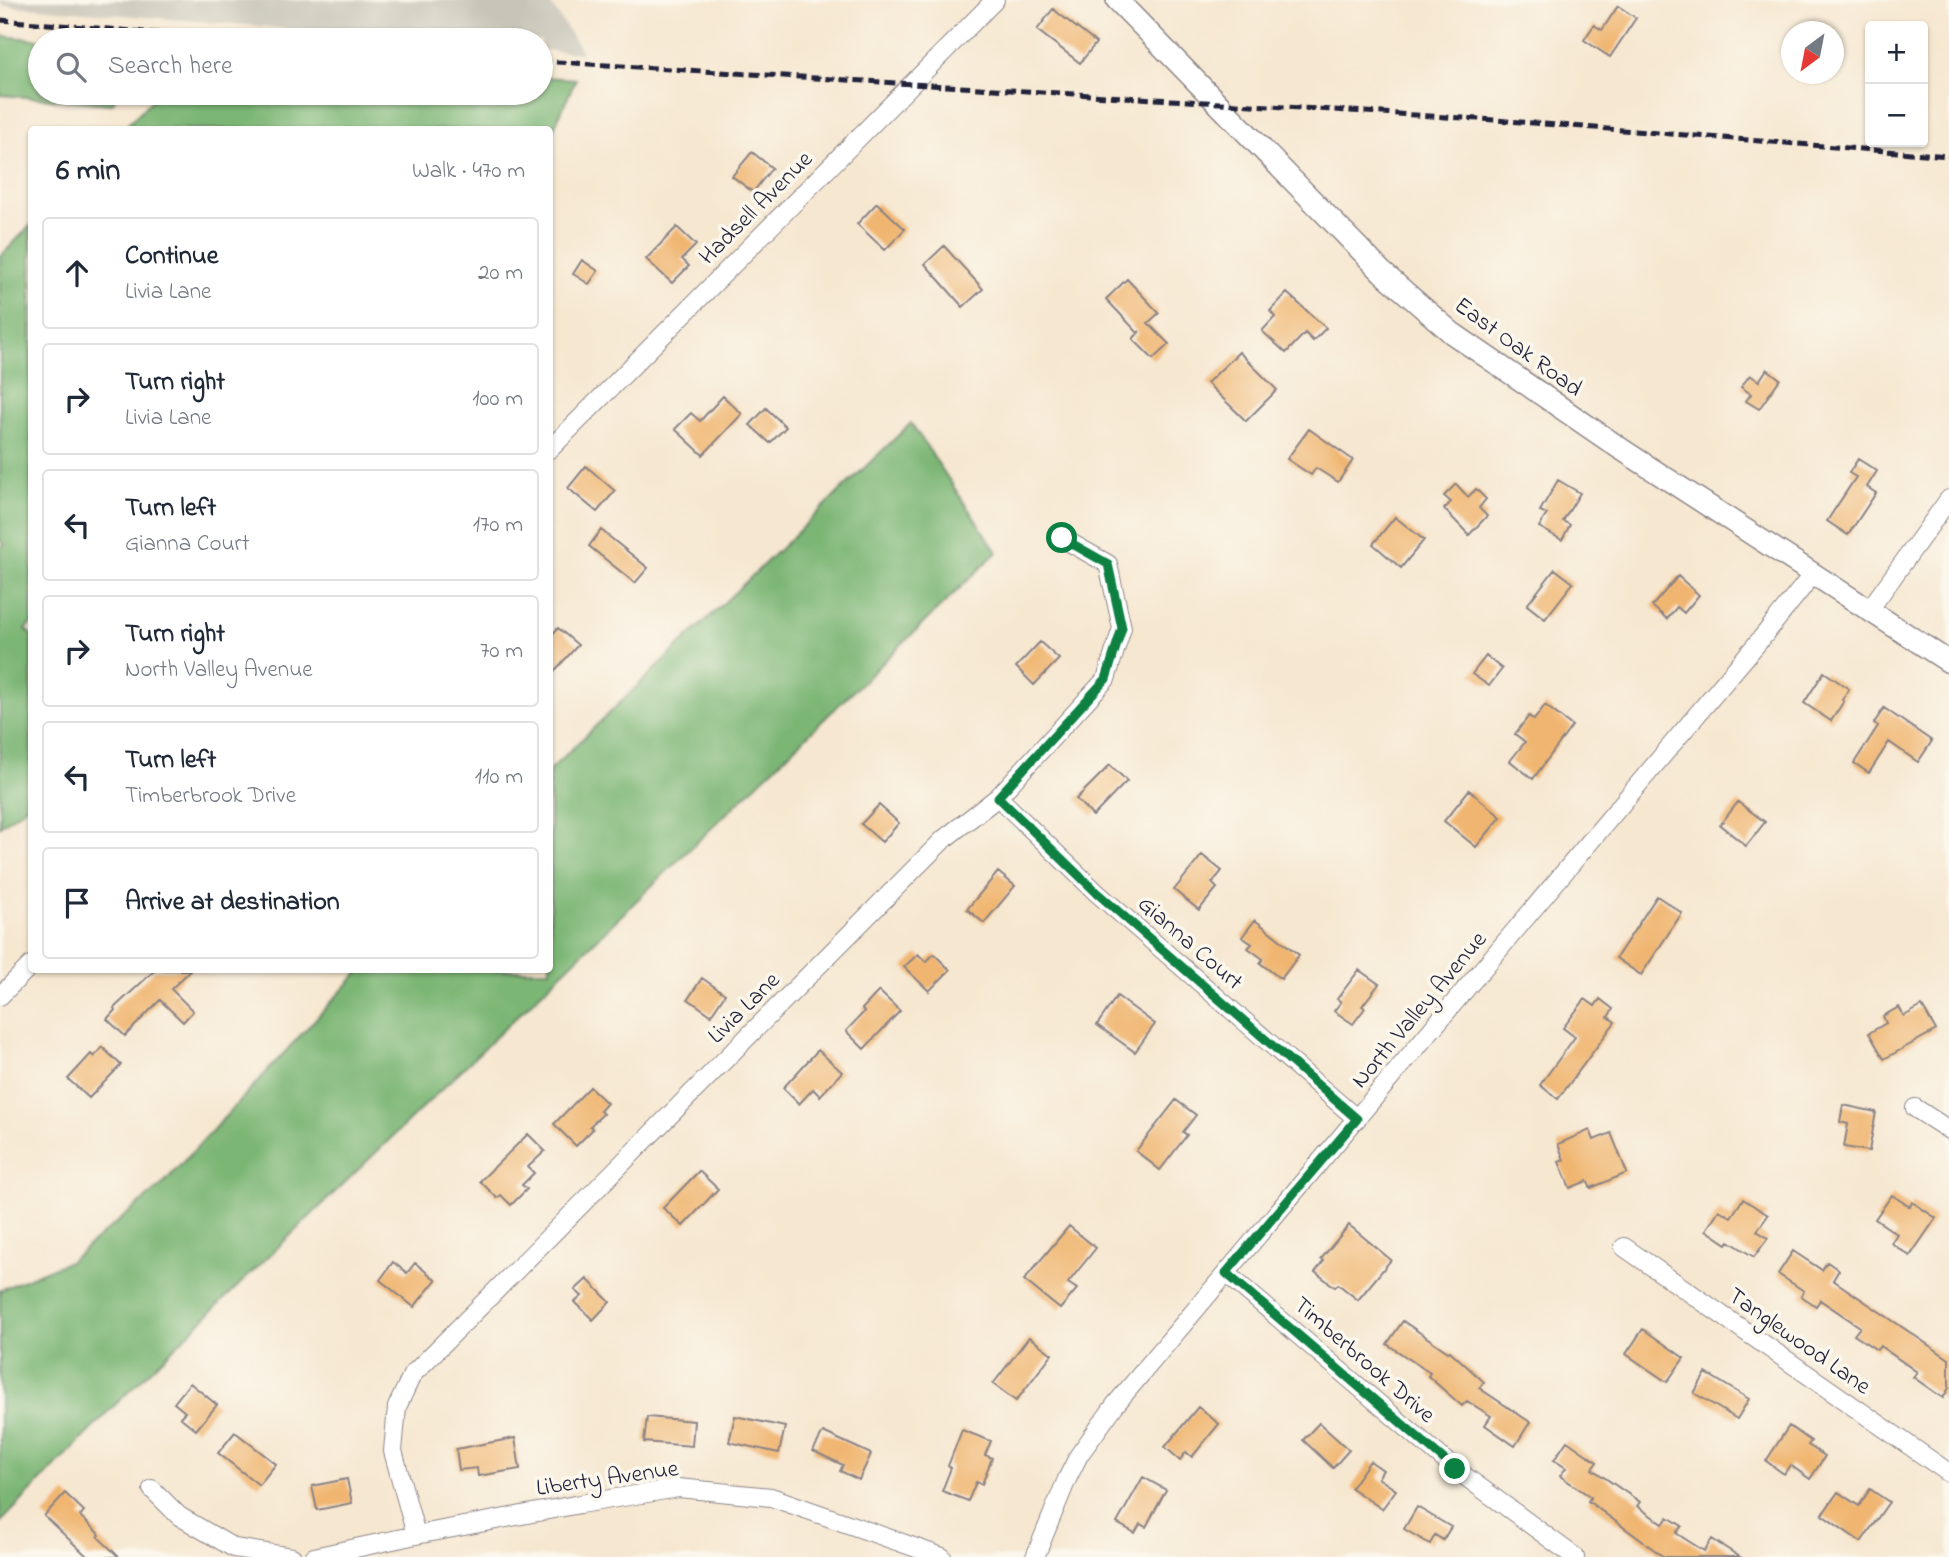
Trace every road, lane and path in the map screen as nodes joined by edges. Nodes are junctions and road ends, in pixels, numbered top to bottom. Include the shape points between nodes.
1 (995, 0) edge
2 (1117, 0) edge
3 (553, 446) edge
4 (1949, 499) edge
5 (1062, 538) dead end
6 (1813, 574) junction
7 (1869, 610) junction
8 (1949, 662) edge
9 (998, 797) junction
10 (28, 968) edge
11 (0, 996) edge
12 (1915, 1108) dead end
13 (1357, 1119) junction
14 (1949, 1130) edge
15 (1623, 1247) dead end
16 (1226, 1273) junction
17 (1949, 1473) edge
18 (152, 1489) dead end
19 (416, 1535) junction
20 (292, 1557) edge
21 (314, 1557) edge
22 (942, 1557) edge
23 (1035, 1557) edge
24 (1575, 1557) edge

1 - 3 street, Hadsell Avenue
2 - 6 street, East Oak Road via 1382,272 1452,333
4 - 7 street
5 - 9 street, Livia Lane via 1108,564 1122,628 1106,679
6 - 7 street, East Oak Road
6 - 13 street, North Valley Avenue
7 - 8 street, East Oak Road
9 - 13 street, Gianna Court via 1097,893
9 - 19 street, Livia Lane via 944,839 412,1375 397,1407 393,1451
10 - 11 street
12 - 14 street
13 - 16 street, North Valley Avenue
15 - 17 street, Tanglewood Lane
16 - 23 street, North Valley Avenue via 1079,1455
16 - 24 street, Timberbrook Drive via 1455,1469
18 - 20 street via 179,1516 234,1548
19 - 21 street, Liberty Avenue
19 - 22 street, Liberty Avenue via 678,1488 771,1497

